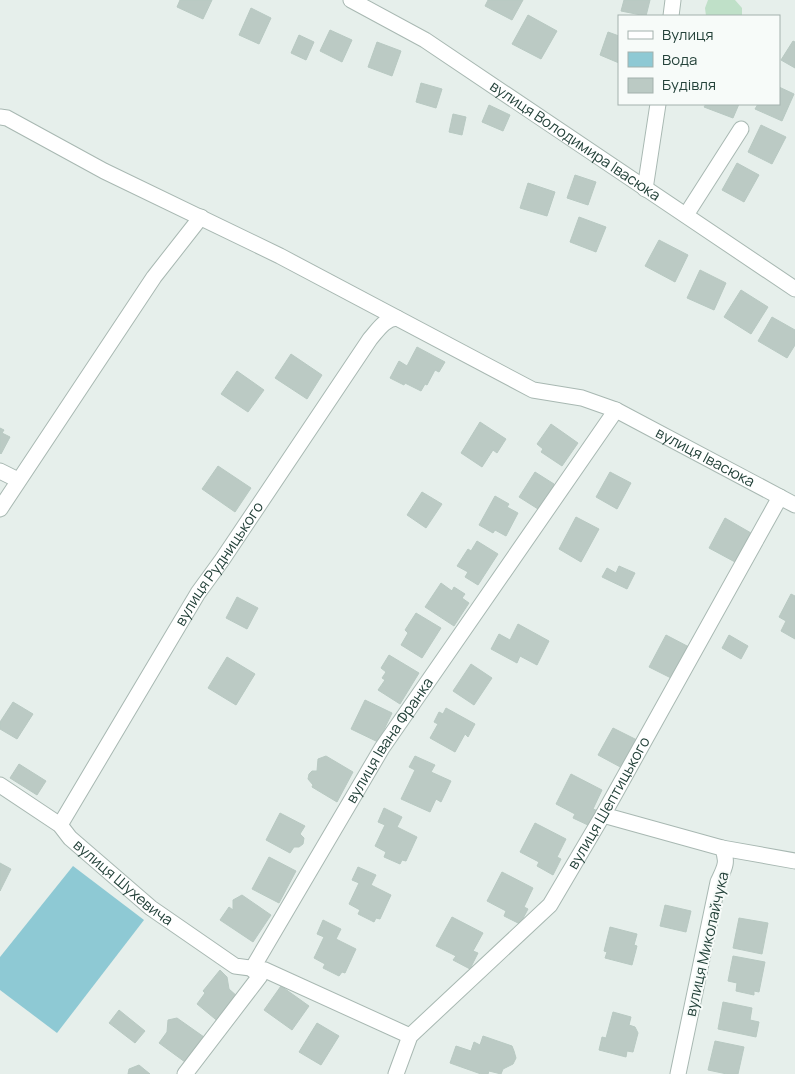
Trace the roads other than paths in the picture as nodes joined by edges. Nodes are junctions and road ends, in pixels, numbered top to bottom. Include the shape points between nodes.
1 (352, 0) edge
2 (674, 0) edge
3 (671, 15) edge
4 (658, 105) edge
5 (2, 121) edge
6 (741, 129) dead end
7 (645, 189) junction
8 (686, 216) junction
9 (201, 218) junction
10 (795, 289) edge
11 (397, 318) junction
12 (616, 410) junction
13 (0, 471) edge
14 (18, 480) junction
15 (780, 497) junction
16 (795, 505) edge
17 (0, 508) edge
18 (0, 785) edge
19 (603, 815) junction
20 (60, 824) junction
21 (722, 848) junction
22 (795, 862) edge
23 (252, 969) junction
24 (410, 1036) junction
25 (185, 1074) edge
26 (396, 1074) edge
27 (678, 1074) edge

1 - 7 street, вулиця Володимира Івасюка via 425,40
2 - 3 street
4 - 7 street
5 - 9 street, вулиця Івасюка
6 - 8 street
7 - 8 street, вулиця Володимира Івасюка
8 - 10 street, вулиця Володимира Івасюка
9 - 11 street, вулиця Івасюка
9 - 14 street via 154,277
11 - 12 street, вулиця Івасюка via 533,390 582,398
11 - 20 street, вулиця Рудницького via 383,323 370,339 198,593
12 - 15 street, вулиця Івасюка
12 - 23 street, вулиця Івана Франка via 382,748
13 - 14 street
14 - 17 street
15 - 16 street, вулиця Івасюка
15 - 19 street, вулиця Шептицького
18 - 20 street, вулиця Шухевича
19 - 21 street
19 - 24 street, вулиця Шептицького via 550,905
20 - 23 street, вулиця Шухевича via 70,838 150,908 235,966
21 - 22 street
21 - 27 street, вулиця Миколайчука via 726,857 725,867 718,882
23 - 24 street, вулиця Шухевича via 265,970
23 - 25 street, вулиця Івана Франка via 260,976
24 - 26 street, вулиця Шептицького

